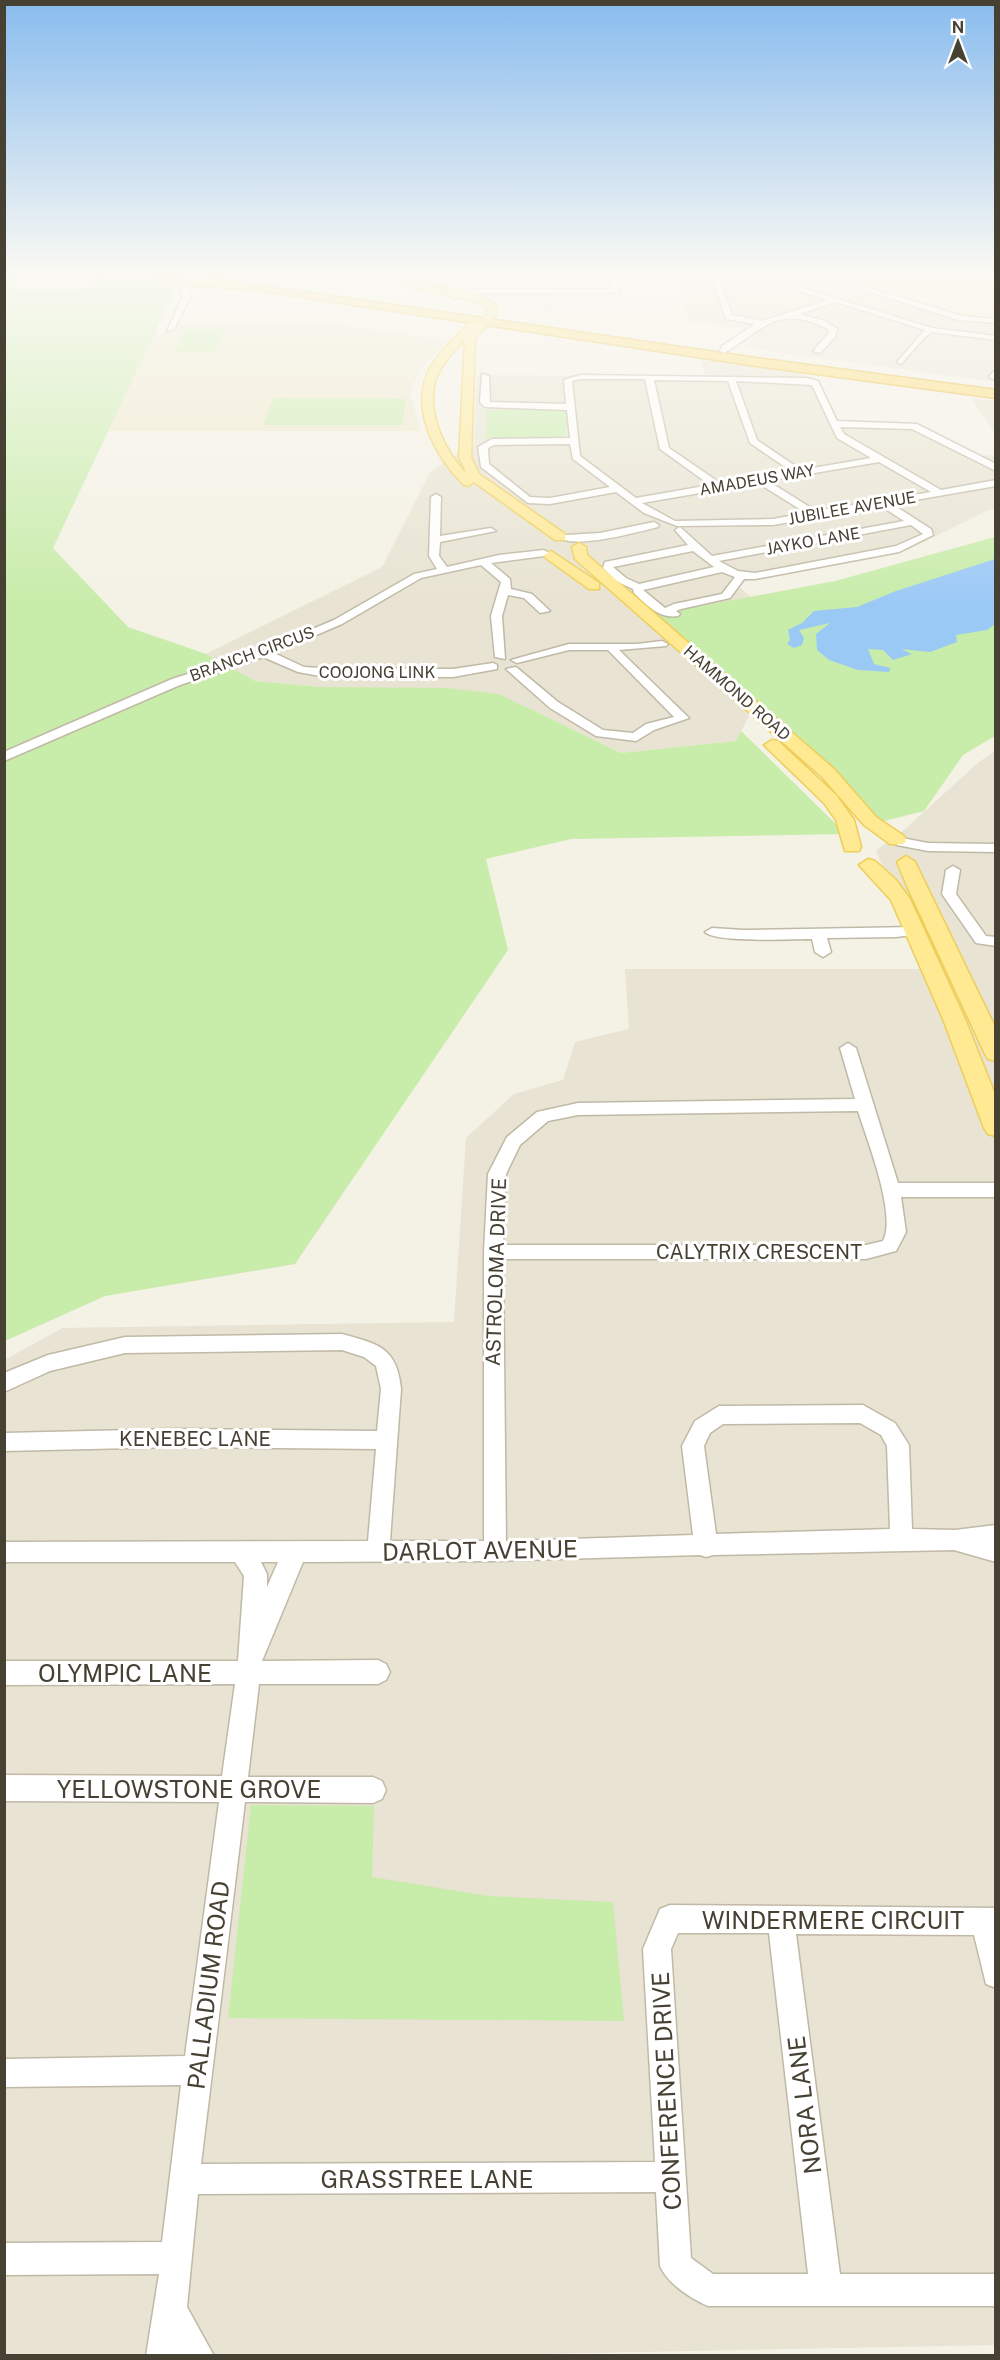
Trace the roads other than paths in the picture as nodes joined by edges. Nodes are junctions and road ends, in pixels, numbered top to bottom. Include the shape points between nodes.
1 (431, 384) edge
2 (467, 384) edge
3 (485, 384) edge
4 (567, 384) edge
5 (651, 384) edge
6 (732, 384) edge
7 (816, 384) edge
8 (934, 384) edge
9 (962, 384) edge
10 (996, 389) edge
11 (996, 394) edge
12 (569, 407) junction
13 (467, 418) junction
14 (441, 420) junction
15 (835, 424) junction
16 (573, 441) junction
17 (442, 448) junction
18 (464, 448) junction
19 (880, 459) junction
20 (996, 468) edge
21 (800, 473) junction
22 (760, 480) junction
23 (996, 483) edge
24 (720, 487) junction
25 (617, 489) junction
26 (940, 493) junction
27 (436, 497) dead end
28 (634, 501) junction
29 (883, 502) junction
30 (647, 511) junction
31 (815, 515) junction
32 (914, 522) junction
33 (655, 524) junction
34 (677, 526) junction
35 (525, 530) dead end
36 (491, 531) dead end
37 (665, 533) junction
38 (435, 540) junction
39 (571, 542) junction
40 (693, 544) junction
41 (543, 551) junction
42 (713, 559) junction
43 (482, 561) junction
44 (725, 568) junction
45 (443, 569) junction
46 (741, 576) junction
47 (638, 587) junction
48 (505, 591) junction
49 (544, 611) dead end
50 (662, 644) junction
51 (612, 647) junction
52 (264, 652) junction
53 (501, 657) junction
54 (515, 665) junction
55 (493, 667) junction
56 (4, 757) edge
57 (852, 847) junction
58 (996, 848) edge
59 (904, 851) junction
60 (868, 865) junction
61 (952, 870) dead end
62 (914, 931) junction
63 (712, 932) dead end
64 (818, 934) junction
65 (996, 942) edge
66 (823, 952) dead end
67 (848, 1048) dead end
68 (996, 1054) edge
69 (865, 1105) junction
70 (996, 1128) edge
71 (891, 1190) junction
72 (996, 1190) edge
73 (493, 1252) junction
74 (4, 1384) edge
75 (386, 1440) junction
76 (4, 1442) edge
77 (996, 1535) edge
78 (901, 1539) junction
79 (955, 1540) junction
80 (706, 1547) junction
81 (241, 1551) junction
82 (378, 1551) junction
83 (495, 1551) junction
84 (4, 1552) edge
85 (296, 1552) junction
86 (996, 1552) edge
87 (247, 1667) junction
88 (378, 1672) dead end
89 (4, 1674) edge
90 (4, 1788) edge
91 (232, 1789) junction
92 (373, 1790) dead end
93 (670, 1919) joint
94 (781, 1920) junction
95 (990, 1922) edge
96 (996, 1974) edge
97 (198, 2070) junction
98 (4, 2073) edge
99 (671, 2177) junction
100 (184, 2179) junction
101 (176, 2258) junction
102 (4, 2259) edge
103 (826, 2290) junction
104 (996, 2290) edge
105 (171, 2310) junction
106 (162, 2355) edge
107 (198, 2355) edge

1 - 14 main road via 427,402
2 - 13 main road, HAMMOND ROAD
3 - 12 street via 484,402 488,405
4 - 12 street
5 - 24 street via 665,449
6 - 21 street via 753,441
7 - 15 street
8 - 11 highway
9 - 10 highway
12 - 16 street
13 - 14 main road
13 - 18 main road, HAMMOND ROAD
14 - 17 main road
15 - 19 street via 840,436
15 - 20 street via 914,426
16 - 25 street via 577,458
16 - 25 street via 492,442 483,447 483,461 528,500 550,501
17 - 18 main road
17 - 35 main road via 461,476 496,507 522,523
18 - 39 main road, HAMMOND ROAD via 474,476
19 - 21 street, AMADEUS WAY
19 - 26 street
21 - 22 street, AMADEUS WAY
22 - 24 street, AMADEUS WAY
22 - 31 street
23 - 26 street, JUBILEE AVENUE
24 - 28 street, AMADEUS WAY
25 - 28 street
26 - 29 street, JUBILEE AVENUE
27 - 38 street
28 - 30 street
29 - 31 street, JUBILEE AVENUE
29 - 32 street
30 - 33 street
30 - 34 street
31 - 34 street, JUBILEE AVENUE via 774,522
32 - 42 street, JAYKO LANE
32 - 46 street via 928,535 899,549
33 - 34 street
33 - 37 street via 654,529
33 - 39 street
34 - 37 street
34 - 40 street
36 - 38 street
37 - 39 street
37 - 40 street
38 - 45 street via 434,556
39 - 41 main road via 573,552
39 - 41 main road via 540,540
39 - 59 main road, HAMMOND ROAD via 580,556 819,765 865,816
40 - 42 street
40 - 47 street via 609,564 608,568 622,580
41 - 43 street, BRANCH CIRCUS
41 - 50 main road, HAMMOND ROAD via 583,576
42 - 44 street
43 - 45 street, BRANCH CIRCUS
43 - 48 street via 506,581
44 - 46 street
44 - 47 street
45 - 52 street, BRANCH CIRCUS via 418,576 338,622
46 - 47 street via 726,596 678,606 670,613 643,596
48 - 49 street via 528,596
48 - 53 street via 498,605
50 - 51 street
50 - 57 main road, HAMMOND ROAD via 830,799 845,820
51 - 54 street via 569,647
51 - 54 street via 682,718 650,727 636,737 600,733 554,705
52 - 55 street, COOJONG LINK via 293,666 320,672 453,673
52 - 56 street, BRANCH CIRCUS via 176,682
53 - 54 street
53 - 55 street via 491,661
54 - 55 street, COOJONG LINK
57 - 59 main road via 868,836
57 - 60 main road via 855,857
58 - 59 street
59 - 60 main road via 894,867
59 - 68 main road via 915,887
60 - 62 main road via 900,899
61 - 65 street via 949,894 981,940
62 - 64 street
62 - 70 main road via 954,1019
63 - 64 street
64 - 66 street
67 - 69 street, CALYTRIX CRESCENT
69 - 71 street, CALYTRIX CRESCENT
69 - 73 street, ASTROLOMA DRIVE via 578,1109 543,1116 513,1141 497,1174
71 - 72 street
71 - 73 street, CALYTRIX CRESCENT via 897,1232 889,1246 866,1252
73 - 83 street, ASTROLOMA DRIVE
74 - 75 street via 48,1363 125,1345 342,1342 375,1351 390,1370
75 - 76 street, KENEBEC LANE via 175,1438
75 - 82 street
77 - 79 street, DARLOT AVENUE
78 - 79 street, DARLOT AVENUE
78 - 80 street, DARLOT AVENUE
78 - 80 street via 898,1445 888,1429 863,1414 719,1415 702,1427 693,1446
79 - 86 street, DARLOT AVENUE
80 - 83 street, DARLOT AVENUE
81 - 84 street, DARLOT AVENUE
81 - 85 street, DARLOT AVENUE
81 - 87 street, PALLADIUM ROAD via 256,1574 254,1628
82 - 83 street, DARLOT AVENUE
82 - 85 street, DARLOT AVENUE
85 - 87 street, PALLADIUM ROAD via 284,1570 266,1627
87 - 88 street, OLYMPIC LANE
87 - 89 street, OLYMPIC LANE
87 - 91 street, PALLADIUM ROAD
90 - 91 street, YELLOWSTONE GROVE
91 - 92 street, YELLOWSTONE GROVE
91 - 97 street, PALLADIUM ROAD
93 - 94 street, WINDERMERE CIRCUIT
93 - 99 street, CONFERENCE DRIVE via 657,1949
94 - 95 street, WINDERMERE CIRCUIT
94 - 103 street, NORA LANE
95 - 96 street
97 - 98 street
97 - 100 street, PALLADIUM ROAD
99 - 100 street, GRASSTREE LANE
99 - 103 street, CONFERENCE DRIVE via 676,2266 708,2290
100 - 101 street, PALLADIUM ROAD
101 - 102 street
101 - 105 street, PALLADIUM ROAD
103 - 104 street
105 - 106 street, PALLADIUM ROAD
105 - 107 street

